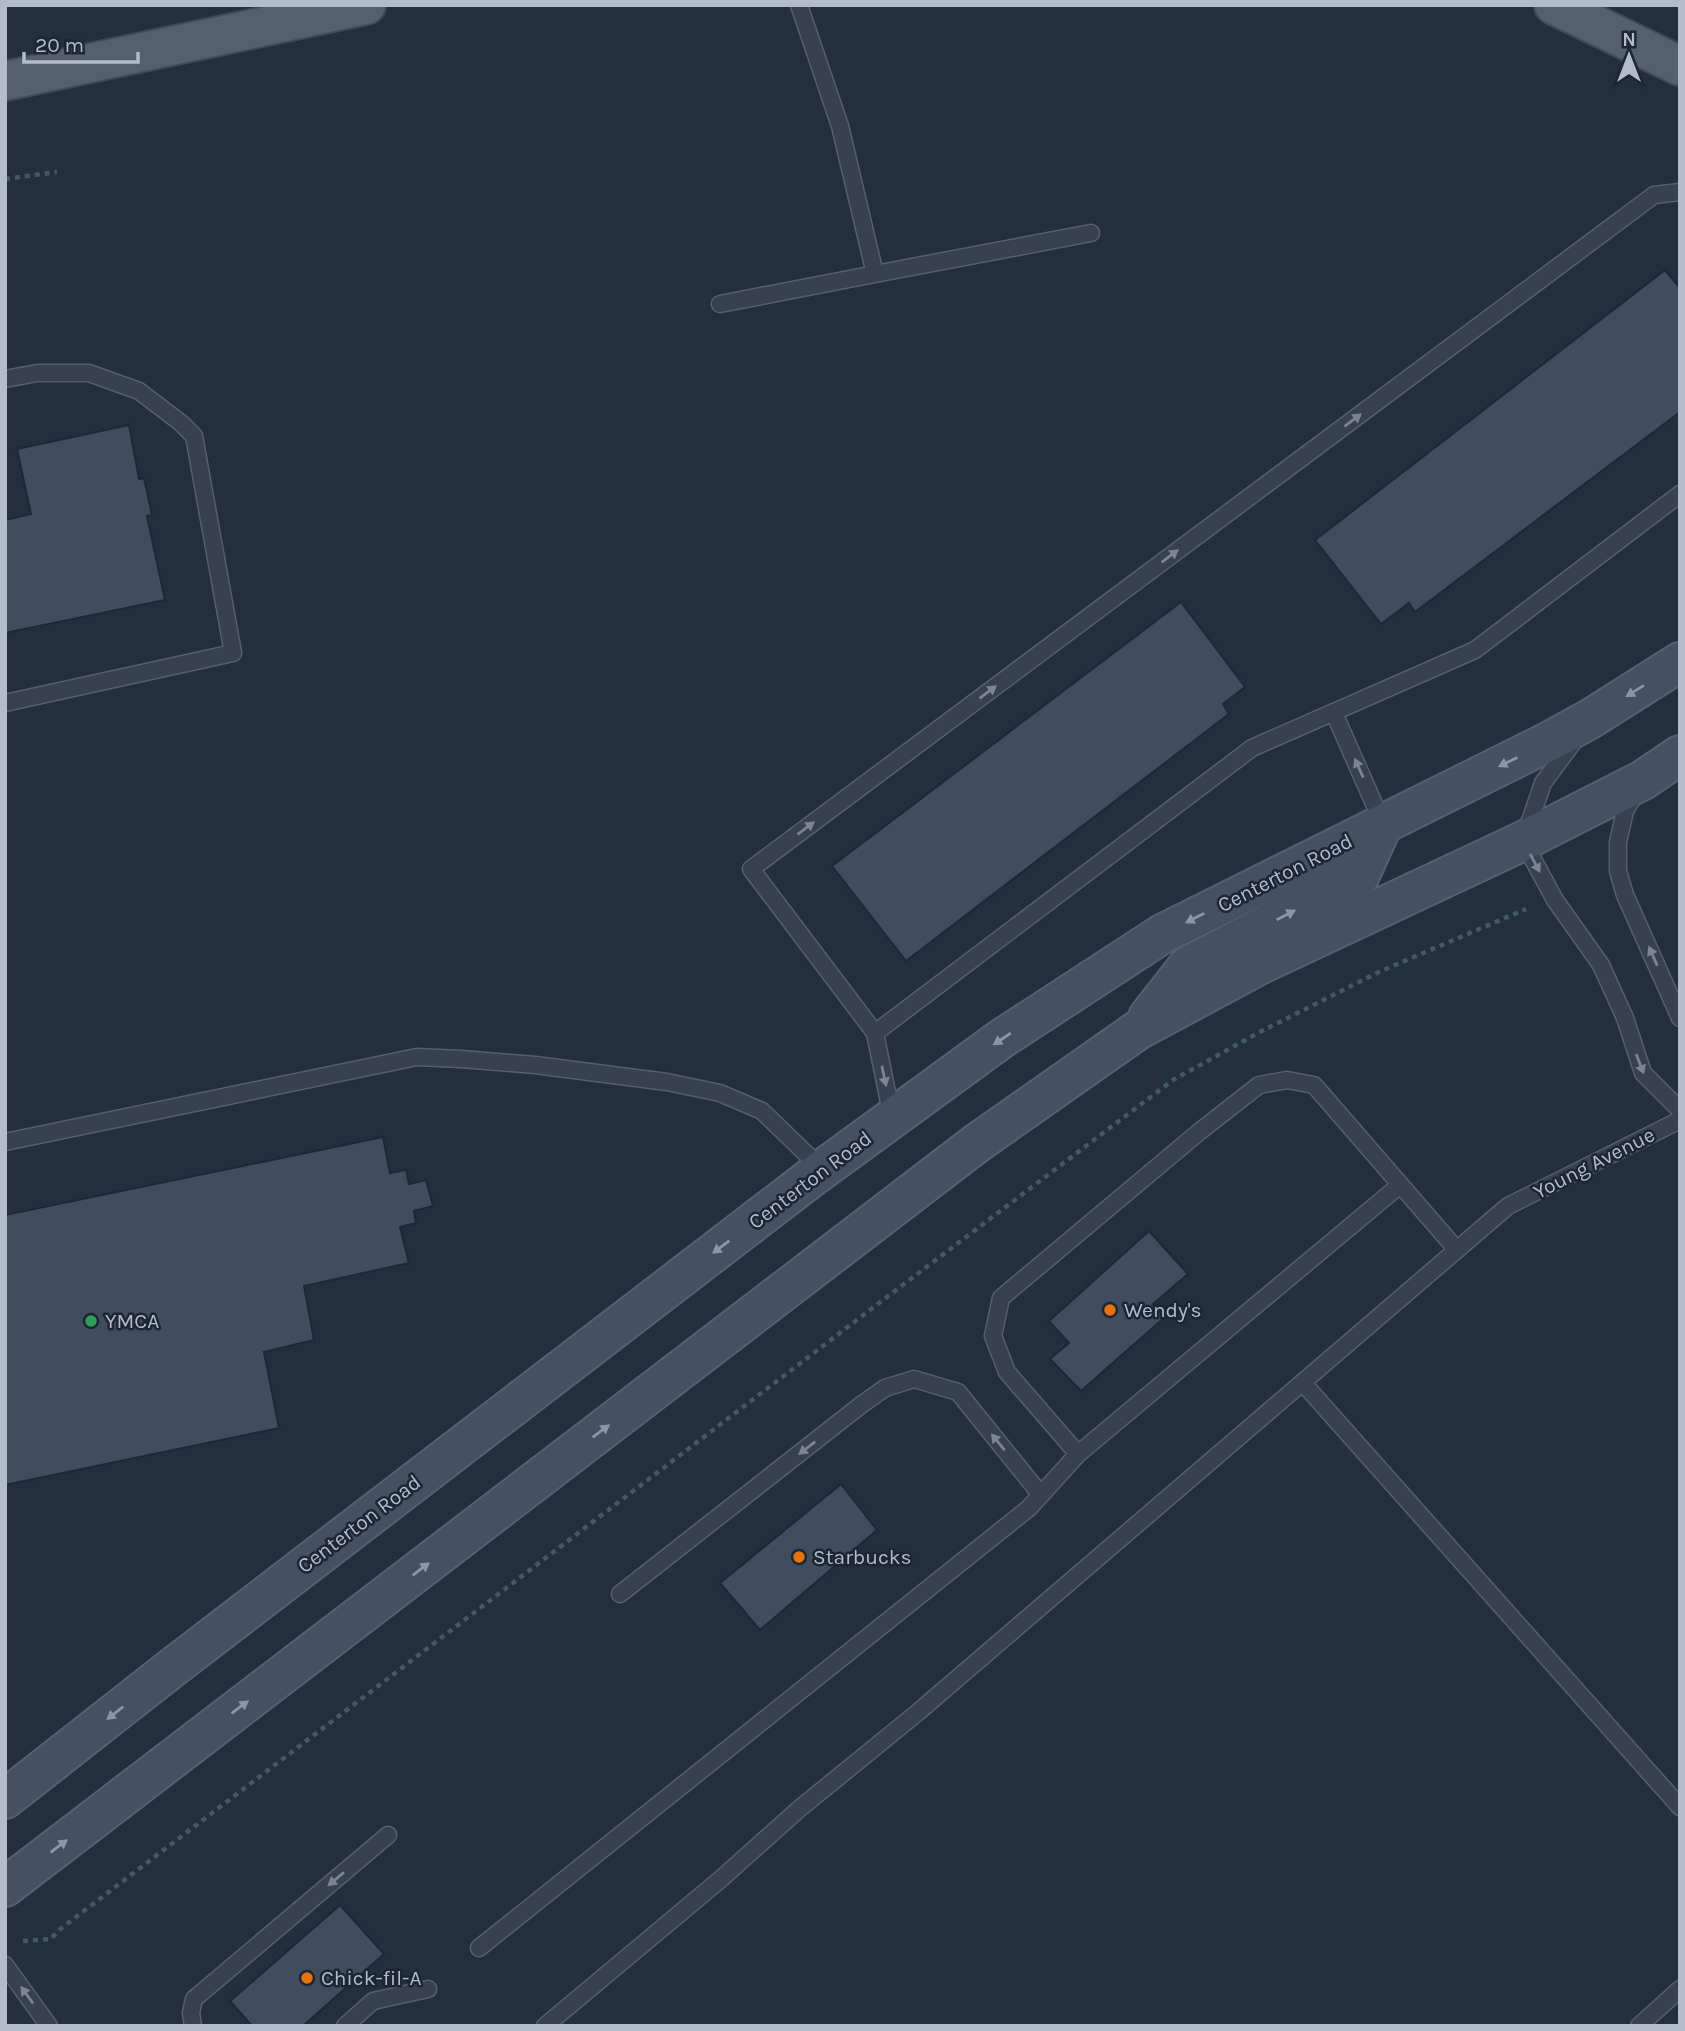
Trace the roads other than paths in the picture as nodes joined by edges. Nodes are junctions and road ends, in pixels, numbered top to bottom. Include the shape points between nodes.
1 (366, 5) edge
2 (799, 5) edge
3 (1554, 5) edge
4 (1680, 66) edge
5 (5, 81) edge
6 (1680, 192) edge
7 (1091, 233) dead end
8 (875, 274) junction
9 (720, 304) dead end
10 (5, 379) edge
11 (1680, 494) edge
12 (1680, 662) edge
13 (5, 703) edge
14 (1334, 713) junction
15 (1590, 719) junction
16 (1680, 755) edge
17 (1643, 780) junction
18 (1383, 824) junction
19 (1523, 841) junction
20 (1680, 1018) edge
21 (1138, 1030) junction
22 (875, 1033) junction
23 (1680, 1110) edge
24 (892, 1118) junction
25 (1680, 1119) edge
26 (5, 1142) edge
27 (823, 1170) junction
28 (1400, 1185) junction
29 (1457, 1250) junction
30 (1303, 1383) junction
31 (1078, 1454) junction
32 (1041, 1495) junction
33 (620, 1594) dead end
34 (5, 1799) edge
35 (1680, 1807) edge
36 (388, 1835) dead end
37 (5, 1887) edge
38 (479, 1948) dead end
39 (5, 1965) edge
40 (428, 1989) dead end
41 (1680, 1989) edge
42 (49, 2026) edge
43 (193, 2026) edge
44 (345, 2026) edge
45 (545, 2026) edge
46 (1639, 2026) edge

1 - 5 main road
2 - 8 lane via 840,126
3 - 4 main road
22 -> 6 lane via 751,869 1654,195
7 - 8 lane
8 - 9 lane
10 - 13 lane via 37,373 89,373 139,391 194,436 233,653
11 - 14 lane via 1475,650
12 -> 15 main road, Centerton Road
18 -> 14 lane
14 - 22 lane via 1252,748
15 -> 18 main road, Centerton Road
15 - 19 lane via 1543,783
16 - 17 main road
17 - 19 main road
20 -> 17 lane via 1618,871 1618,842 1626,811
21 -> 18 main road via 1188,965 1359,877
18 -> 24 main road, Centerton Road via 1162,934 1001,1039
19 - 21 main road via 1261,964
19 -> 23 lane via 1555,900 1601,965 1643,1073
37 -> 21 main road via 977,1143
22 -> 24 lane
24 - 27 main road, Centerton Road
25 - 29 lane, Young Avenue via 1508,1206
26 - 27 lane via 417,1057 535,1065 720,1093 762,1111
27 -> 34 main road, Centerton Road
28 - 29 lane
28 - 31 lane
28 - 31 lane via 1314,1085 1287,1080 1259,1085 1087,1225 1001,1298 993,1336 1007,1372
29 - 30 lane, Young Avenue
30 - 35 lane
30 - 45 lane, Young Avenue
31 - 32 lane
32 -> 33 lane via 958,1392 914,1379 885,1388 869,1399
32 - 38 lane
36 -> 43 lane via 194,1999
42 -> 39 lane
40 - 44 lane via 373,2001
41 - 46 lane

